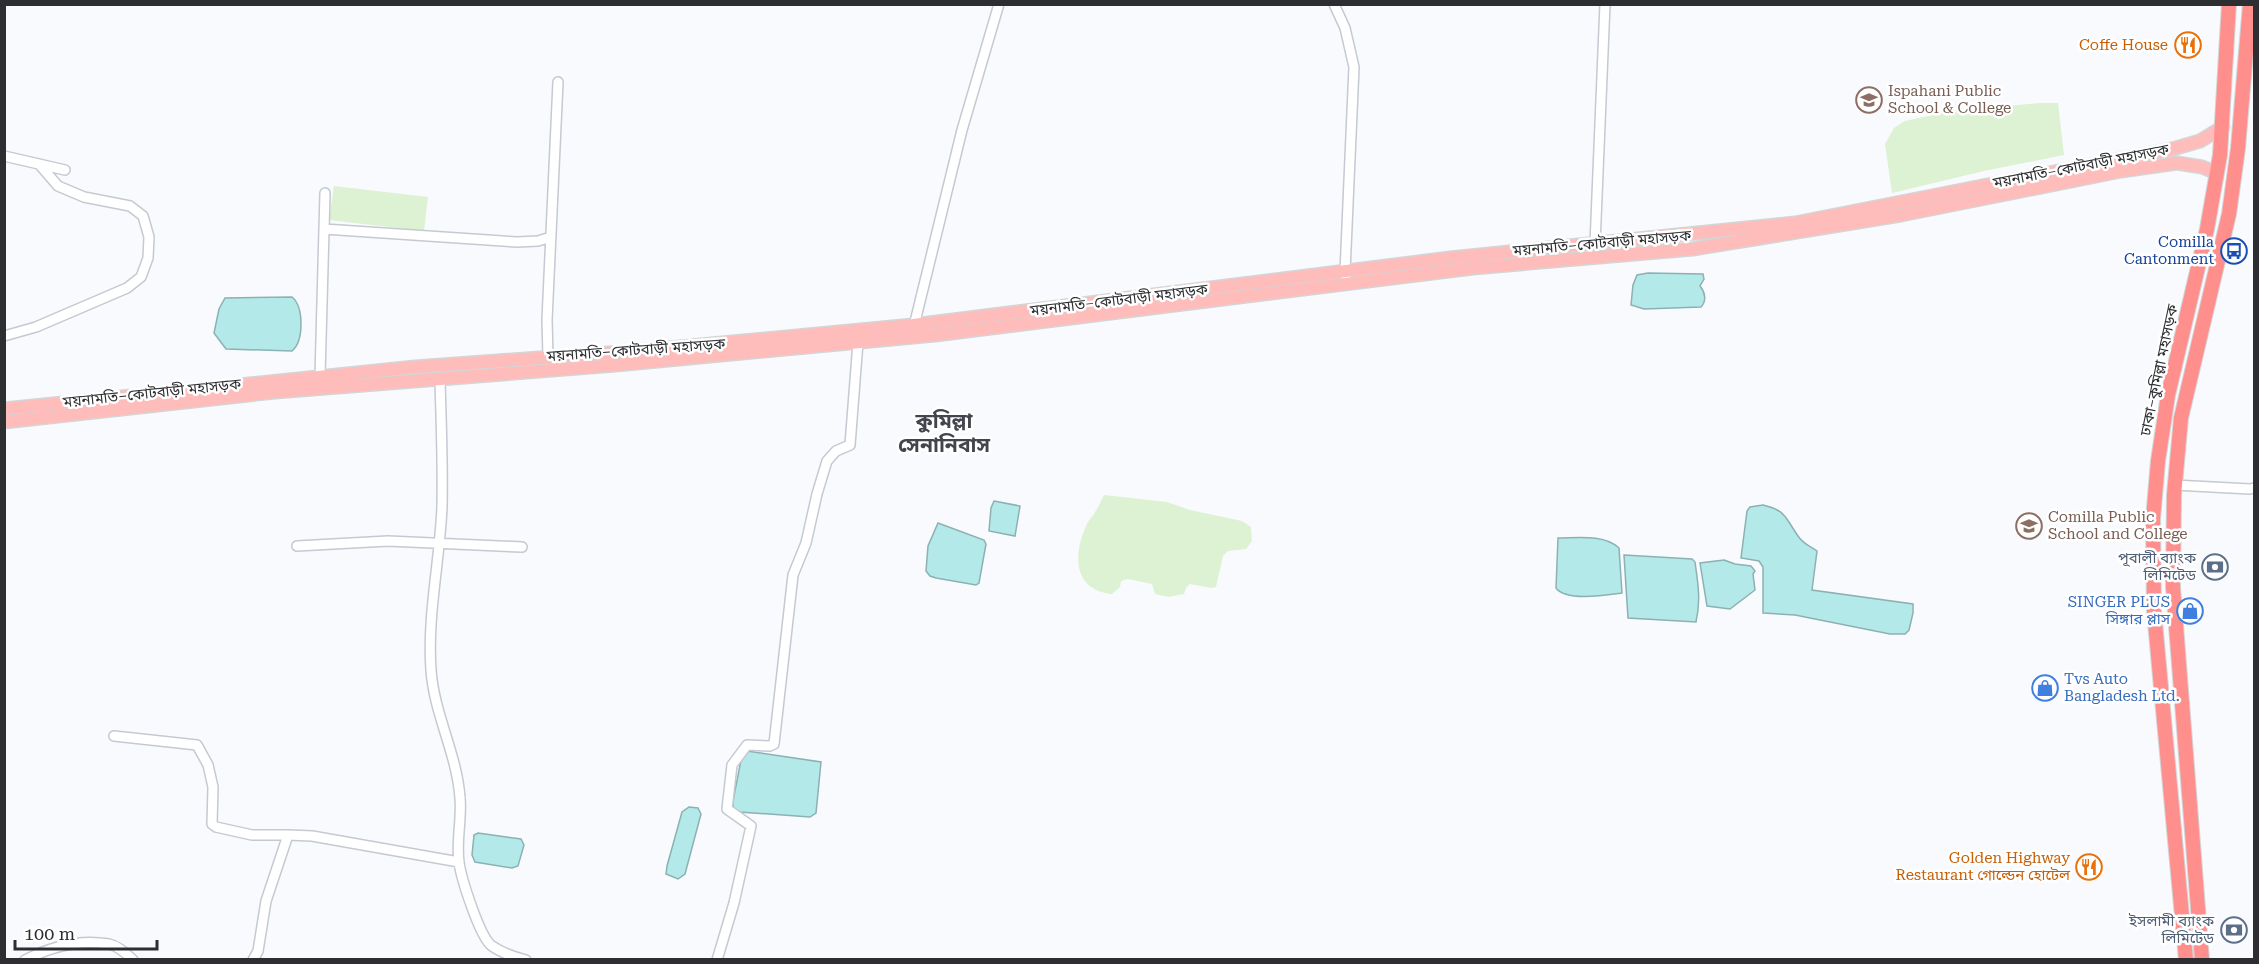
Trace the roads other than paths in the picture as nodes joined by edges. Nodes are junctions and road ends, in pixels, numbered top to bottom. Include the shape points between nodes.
1 (999, 4) edge
2 (1334, 4) edge
3 (1605, 4) edge
4 (2229, 4) edge
5 (2250, 4) edge
6 (558, 81) dead end
7 (2223, 127) junction
8 (4, 156) edge
9 (39, 164) junction
10 (65, 170) dead end
11 (2217, 173) junction
12 (325, 193) dead end
13 (1796, 228) junction
14 (324, 229) junction
15 (551, 237) junction
16 (1595, 244) junction
17 (1346, 278) junction
18 (913, 331) junction
19 (4, 336) edge
20 (858, 342) junction
21 (548, 357) junction
22 (320, 376) junction
23 (440, 379) junction
24 (4, 409) edge
25 (4, 422) edge
26 (2174, 485) junction
27 (2254, 488) edge
28 (438, 543) junction
29 (297, 546) dead end
30 (522, 547) dead end
31 (114, 736) dead end
32 (288, 835) junction
33 (459, 862) junction
34 (25, 960) edge
35 (133, 960) edge
36 (253, 960) edge
37 (526, 960) edge
38 (717, 960) edge
39 (2186, 960) edge
40 (2202, 960) edge

1 - 18 street via 962,130
2 - 17 street via 1345,28 1354,67
3 - 16 street
4 - 7 highway, ঢাকা–কুমিল্লা মহাসড়ক
5 - 26 highway via 2229,214 2181,418
6 - 15 street
7 - 11 highway, ঢাকা–কুমিল্লা মহাসড়ক
7 - 13 main road, ময়নামতি–কোটবাড়ী মহাসড়ক via 2200,141 2176,148
8 - 9 street
9 - 10 street
9 - 19 street via 58,186 84,197 130,206 143,216 149,237 148,258 141,277 127,288 36,327
11 - 13 main road, ময়নামতি–কোটবাড়ী মহাসড়ক via 2177,163
11 - 39 highway, ঢাকা–কুমিল্লা মহাসড়ক via 2166,404 2153,519 2154,611
12 - 14 street
13 - 16 main road, ময়নামতি–কোটবাড়ী মহাসড়ক
13 - 17 main road, ময়নামতি–কোটবাড়ী মহাসড়ক via 1693,249
14 - 15 street via 517,242
14 - 22 street
15 - 21 street
16 - 17 main road, ময়নামতি–কোটবাড়ী মহাসড়ক via 1450,258
17 - 18 main road, ময়নামতি–কোটবাড়ী মহাসড়ক
18 - 20 main road, ময়নামতি–কোটবাড়ী মহাসড়ক
18 - 21 main road, ময়নামতি–কোটবাড়ী মহাসড়ক
20 - 23 main road, ময়নামতি–কোটবাড়ী মহাসড়ক
20 - 38 street via 850,445 827,462 806,543 793,575 774,744 747,745 732,765 727,809 751,826
21 - 22 main road, ময়নামতি–কোটবাড়ী মহাসড়ক
22 - 24 main road, ময়নামতি–কোটবাড়ী মহাসড়ক
23 - 25 main road, ময়নামতি–কোটবাড়ী মহাসড়ক via 275,392
23 - 28 street via 442,507
26 - 27 street
26 - 40 highway via 2173,586
28 - 29 street via 388,541
28 - 30 street
28 - 33 street via 432,596 431,669 460,798
31 - 32 street via 197,745 208,765 213,787 212,824 252,835
32 - 33 street
32 - 36 street via 266,901
33 - 37 street via 490,945
34 - 35 street via 46,949 77,944 110,944

